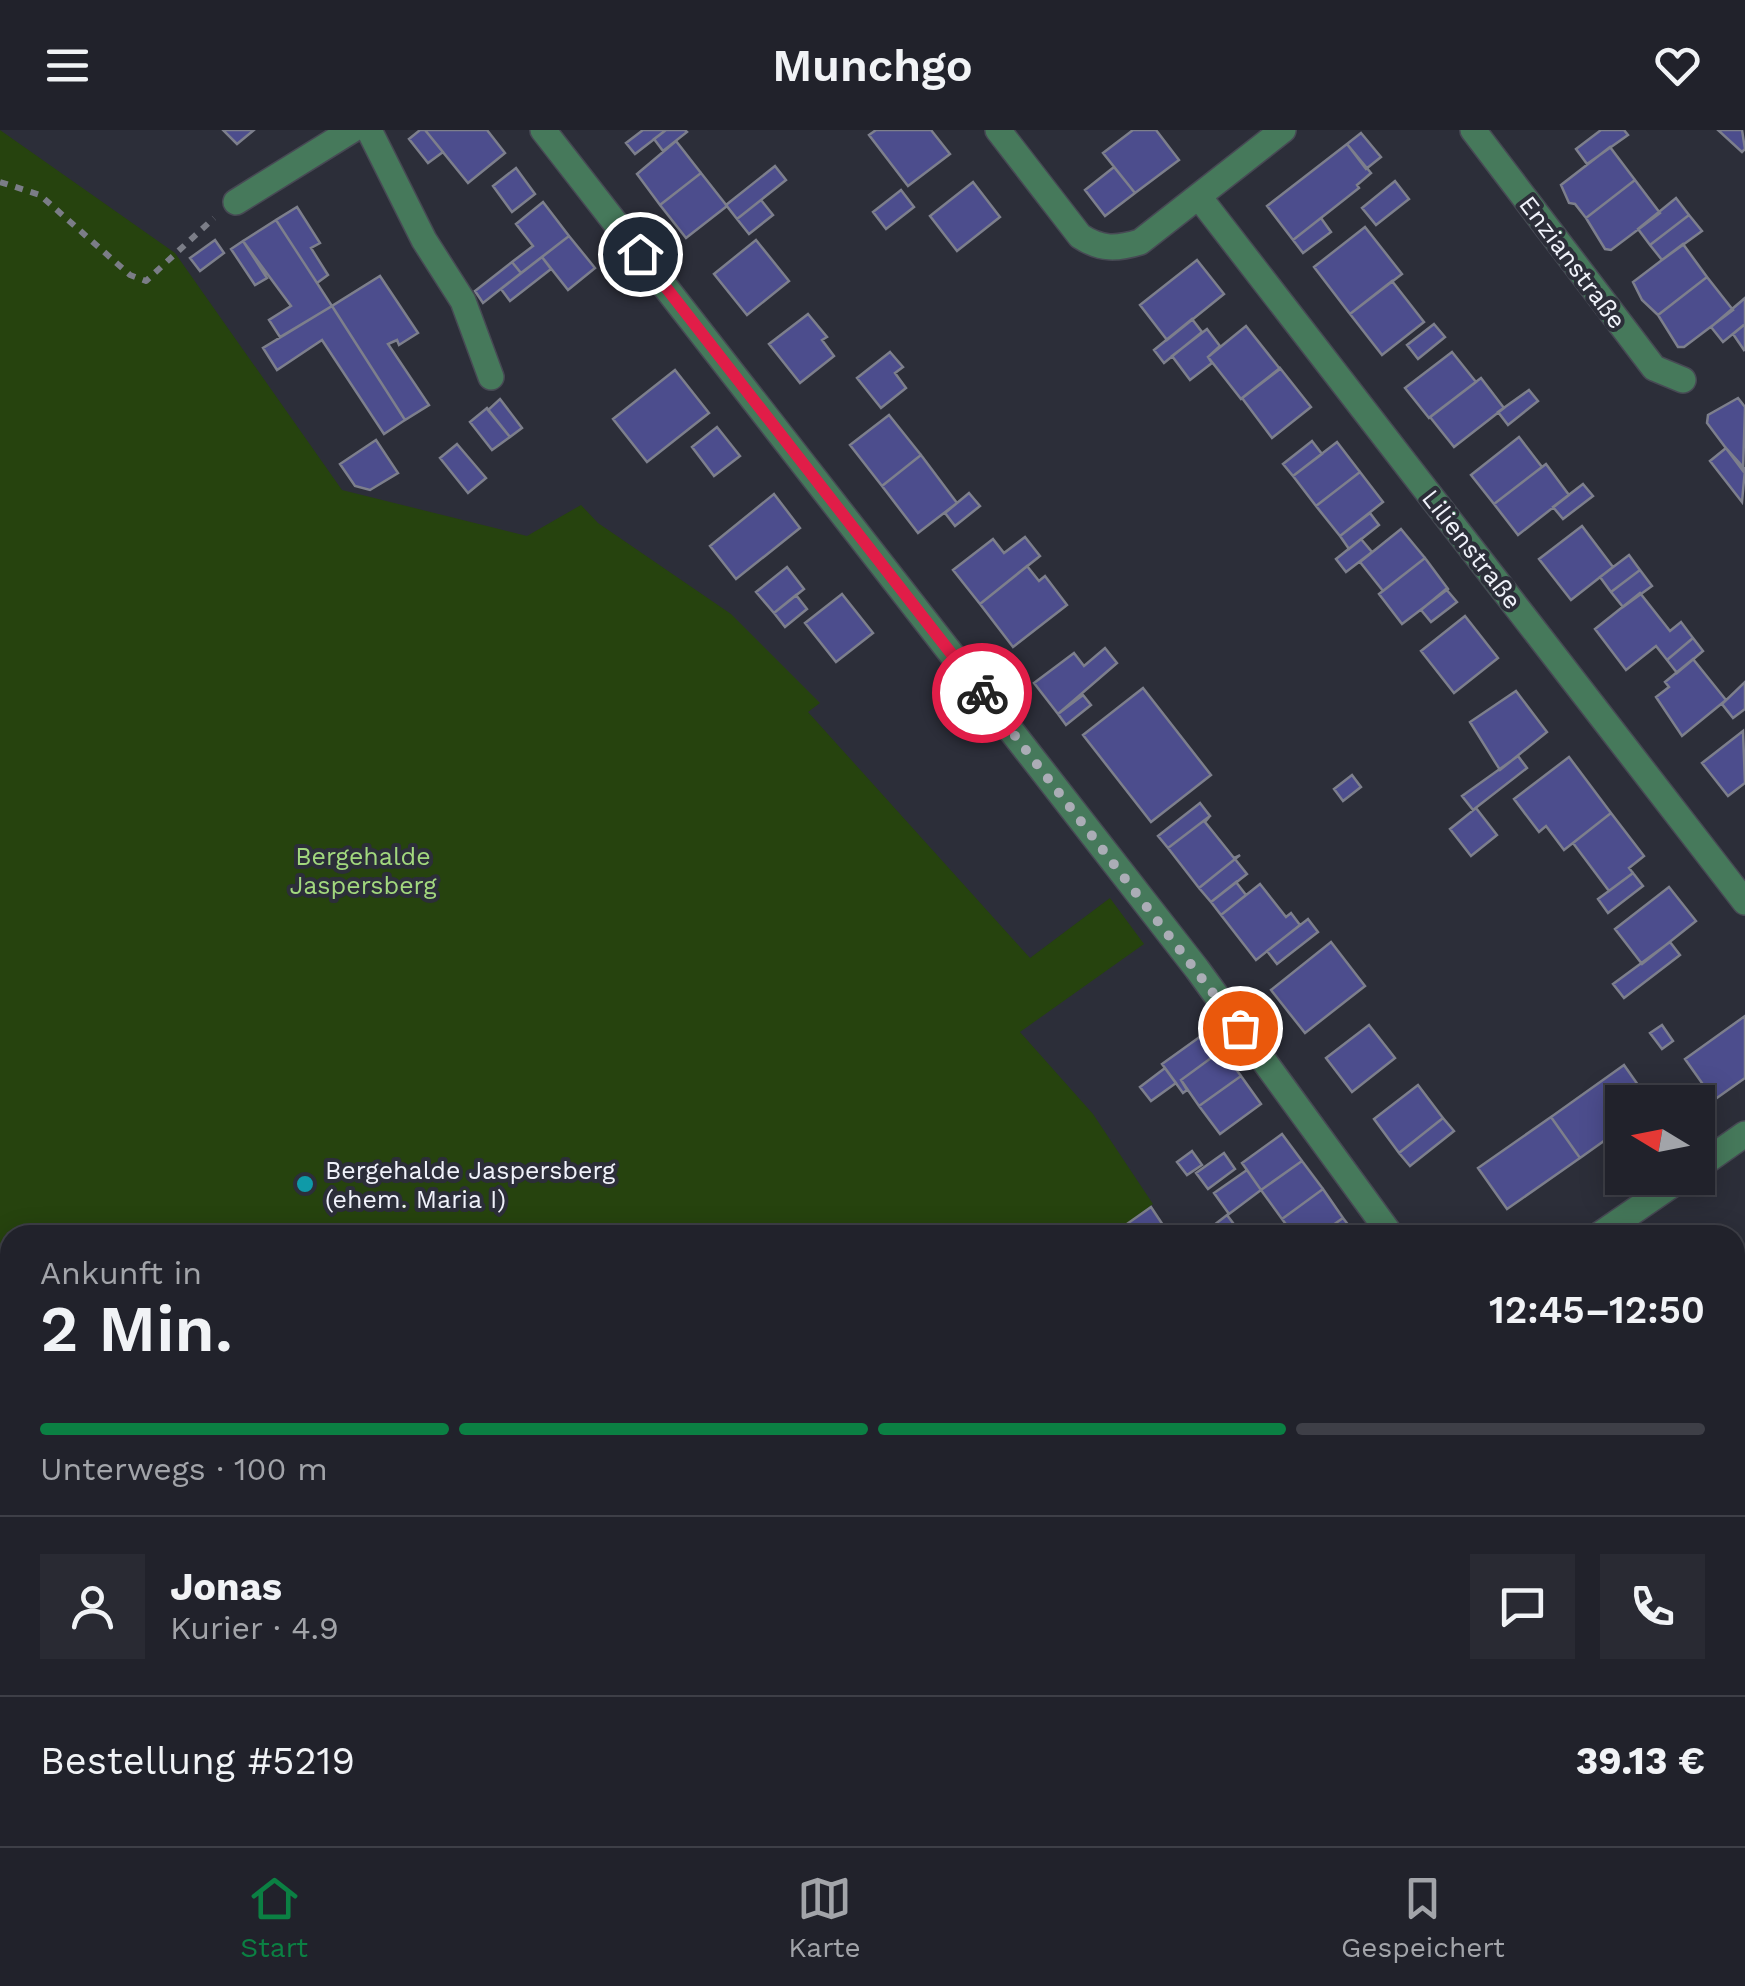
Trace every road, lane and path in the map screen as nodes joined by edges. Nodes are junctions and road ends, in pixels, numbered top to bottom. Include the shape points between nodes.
1 (352, 130) edge
2 (370, 130) edge
3 (544, 130) edge
4 (998, 130) edge
5 (1283, 130) edge
6 (1473, 130) edge
7 (0, 182) edge
8 (1199, 196) junction
9 (236, 202) joint
10 (492, 376) dead end
11 (1684, 380) dead end
12 (1745, 902) edge
13 (1745, 1134) edge
14 (1715, 1155) edge
15 (1657, 1195) edge
16 (1384, 1225) edge
17 (1614, 1225) edge

1 - 9 street
2 - 10 street via 424,240 463,301
3 - 16 street via 1198,969
4 - 8 street via 1093,245 1140,242
5 - 8 street
6 - 11 street, Enzianstraße via 1654,368
7 - 9 path via 40,195 130,275 146,281
8 - 12 street, Lilienstraße
13 - 14 street
15 - 17 street

